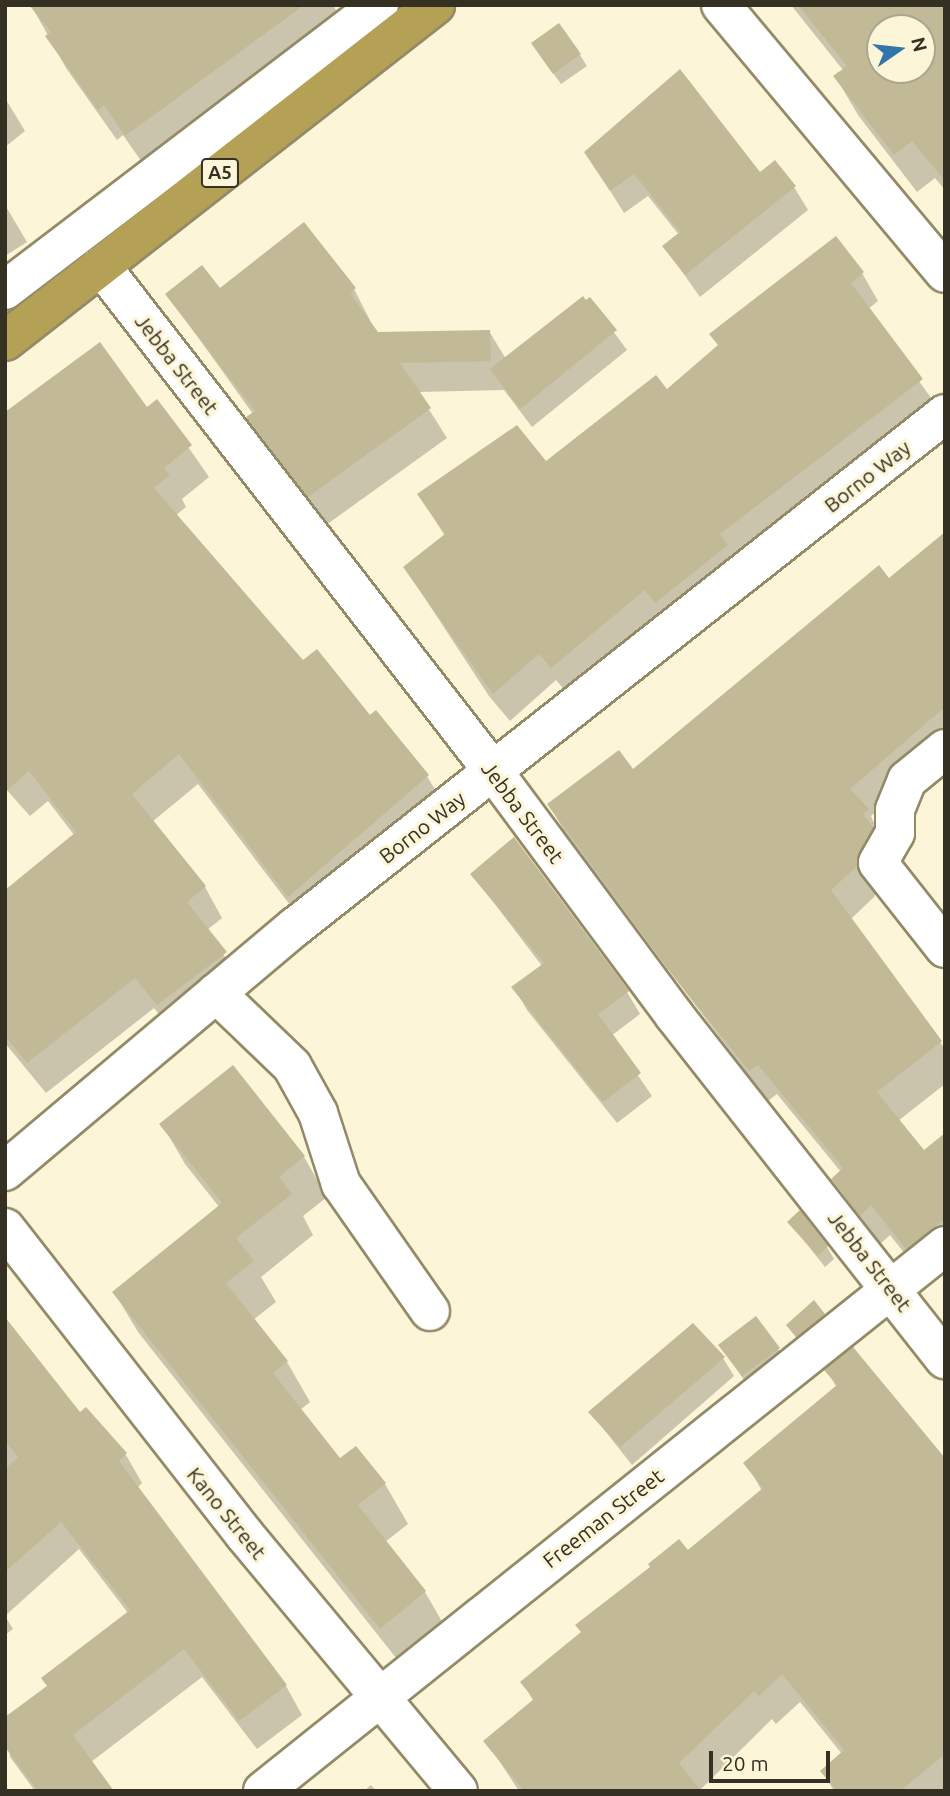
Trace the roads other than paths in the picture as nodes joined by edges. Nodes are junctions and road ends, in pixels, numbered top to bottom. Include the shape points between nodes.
1 (379, 5) edge
2 (435, 5) edge
3 (721, 5) edge
4 (101, 266) junction
5 (945, 273) edge
6 (5, 290) edge
7 (5, 341) edge
8 (945, 414) edge
9 (945, 749) edge
10 (493, 771) junction
11 (945, 948) edge
12 (216, 993) junction
13 (5, 1171) edge
14 (5, 1228) edge
15 (945, 1246) edge
16 (892, 1288) junction
17 (430, 1311) dead end
18 (945, 1359) edge
19 (378, 1695) junction
20 (263, 1791) edge
21 (458, 1791) edge

1 - 6 street
2 - 4 highway, A5
3 - 5 street
4 - 7 highway, A5
4 - 10 street, Jebba Street
8 - 10 street, Borno Way
9 - 11 street via 907,780 895,810 895,833 878,863
10 - 12 street, Borno Way
10 - 16 street, Jebba Street via 674,1015
12 - 13 street, Borno Way
12 - 17 street via 292,1066 318,1113 341,1184
14 - 19 street, Kano Street via 227,1513
15 - 16 street, Freeman Street
16 - 18 street, Jebba Street
16 - 19 street, Freeman Street
19 - 20 street, Freeman Street
19 - 21 street, Kano Street

